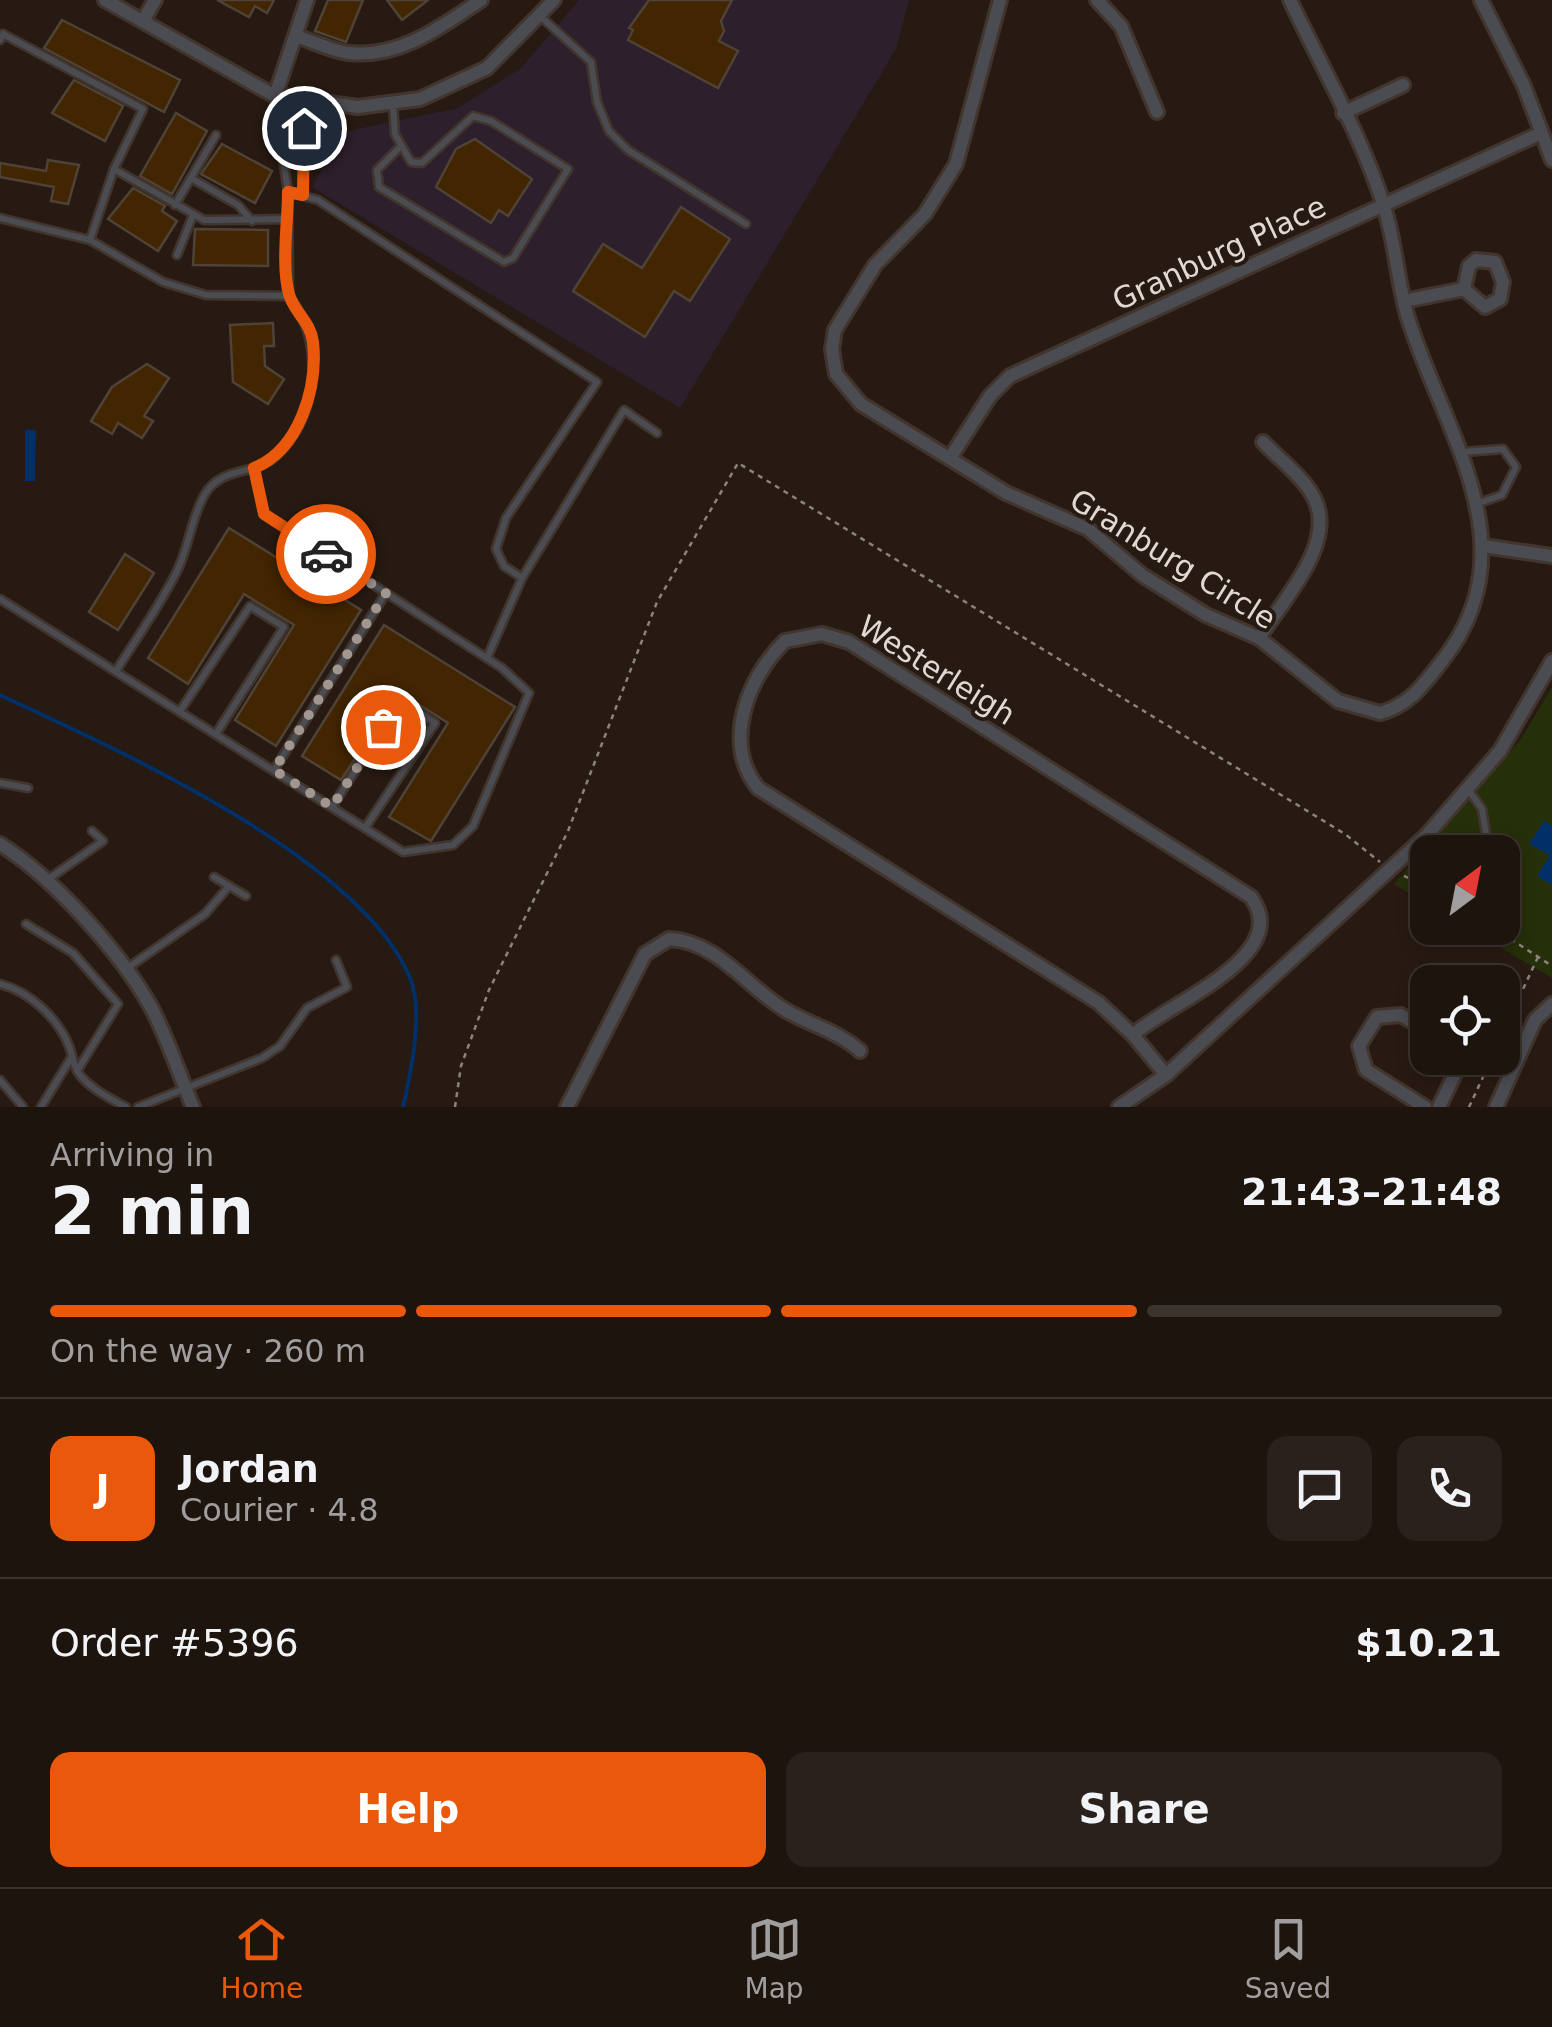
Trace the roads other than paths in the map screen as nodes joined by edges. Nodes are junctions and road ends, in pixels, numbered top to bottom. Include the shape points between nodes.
1 (105, 0) edge
2 (155, 0) edge
3 (308, 0) edge
4 (480, 0) edge
5 (554, 0) edge
6 (1000, 0) edge
7 (1097, 0) edge
8 (1290, 0) edge
9 (1481, 0) edge
10 (540, 16) junction
11 (144, 21) junction
12 (296, 36) junction
13 (0, 40) edge
14 (1402, 84) dead end
15 (275, 96) junction
16 (291, 102) junction
17 (393, 104) junction
18 (1157, 112) dead end
19 (1342, 112) junction
20 (289, 119) junction
21 (1542, 133) junction
22 (216, 135) dead end
23 (400, 148) junction
24 (302, 156) junction
25 (284, 158) junction
26 (1552, 160) edge
27 (114, 170) junction
28 (191, 178) junction
29 (288, 192) junction
30 (303, 195) junction
31 (175, 205) junction
32 (1384, 205) junction
33 (192, 215) junction
34 (0, 218) edge
35 (288, 219) junction
36 (252, 222) junction
37 (746, 224) dead end
38 (90, 240) junction
39 (177, 255) dead end
40 (1464, 288) dead end
41 (289, 296) junction
42 (1404, 300) junction
43 (656, 433) dead end
44 (1263, 442) dead end
45 (1463, 452) junction
46 (950, 458) junction
47 (254, 468) junction
48 (1476, 504) junction
49 (1483, 546) junction
50 (1552, 556) edge
51 (522, 578) junction
52 (386, 593) junction
53 (0, 599) edge
54 (1259, 638) junction
55 (487, 658) junction
56 (1552, 662) edge
57 (116, 671) junction
58 (180, 711) junction
59 (216, 734) junction
60 (274, 770) junction
61 (0, 783) edge
62 (28, 788) dead end
63 (1468, 789) junction
64 (332, 807) junction
65 (365, 828) junction
66 (92, 831) dead end
67 (1427, 835) edge
68 (1486, 835) edge
69 (0, 844) edge
70 (1410, 851) edge
71 (214, 877) dead end
72 (46, 880) junction
73 (230, 886) junction
74 (246, 896) dead end
75 (26, 924) dead end
76 (336, 960) dead end
77 (126, 970) junction
78 (0, 984) edge
79 (1552, 1004) edge
80 (1410, 1021) edge
81 (1133, 1036) junction
82 (860, 1051) dead end
83 (72, 1058) junction
84 (77, 1071) junction
85 (1166, 1075) junction
86 (1454, 1075) edge
87 (0, 1080) edge
88 (185, 1088) junction
89 (120, 1106) edge
90 (23, 1107) edge
91 (41, 1107) edge
92 (138, 1107) edge
93 (193, 1107) edge
94 (567, 1107) edge
95 (1119, 1107) edge
96 (1425, 1107) edge
97 (1439, 1107) edge
98 (1496, 1107) edge

1 - 11 street
2 - 11 street
3 - 12 street
4 - 12 street via 423,39 386,50 349,53
5 - 10 street
6 - 46 street, Granburg Circle via 947,182 926,214 875,265 836,330 832,349 846,391
7 - 18 street via 1120,26
8 - 19 street, Granburg Circle
9 - 21 street
10 - 17 street via 488,68
10 - 37 lane via 591,62 609,131 628,150
11 - 15 street
12 - 15 street
13 - 27 lane via 4,34 143,110
14 - 19 street
15 - 16 street
16 - 17 street
16 - 20 lane
17 - 23 lane
19 - 32 street, Granburg Circle
20 - 24 lane via 304,128
20 - 25 lane via 279,132
21 - 26 street
21 - 32 street, Granburg Place
22 - 28 lane
23 - 23 lane via 422,164 474,116 568,169 513,258 504,262 379,187 376,170
24 - 25 lane
24 - 30 lane
25 - 29 lane
27 - 31 lane
27 - 38 lane
28 - 31 lane
28 - 36 lane via 238,205
29 - 30 lane
29 - 35 lane
30 - 51 lane via 596,382 506,518 496,548 504,566
31 - 33 lane
32 - 42 street, Granburg Circle
32 - 46 street, Granburg Place via 1010,376
33 - 36 lane
33 - 39 lane
34 - 38 lane
35 - 36 lane
35 - 41 lane
38 - 41 lane via 164,282 206,296
40 - 42 street
41 - 47 lane via 312,338 310,393 277,455
42 - 45 street, Granburg Circle
43 - 51 lane via 624,410
44 - 54 street via 1315,500 1322,528
45 - 48 street, Granburg Circle
45 - 48 lane via 1503,450 1516,467 1502,494
46 - 54 street, Granburg Circle via 1022,502 1088,530 1206,615
47 - 52 lane via 264,514
47 - 57 lane via 213,482 176,572
48 - 49 street, Granburg Circle
49 - 50 street
49 - 54 street, Granburg Circle via 1471,603 1446,655 1424,686 1389,710 1368,712 1338,700
51 - 55 lane
52 - 55 lane
52 - 60 lane
53 - 57 lane
55 - 65 lane via 530,693 473,826 454,845 403,852
56 - 63 street via 1523,717
57 - 58 lane
58 - 59 lane
58 - 59 lane via 250,606 284,628
59 - 60 lane
60 - 64 lane
61 - 62 lane
63 - 67 street
63 - 68 lane via 1482,809
64 - 65 lane
64 - 65 lane via 400,700 435,723
66 - 72 lane via 104,842
69 - 72 street
70 - 85 street
71 - 73 lane
72 - 77 street
73 - 74 lane
73 - 77 lane via 205,914
75 - 84 lane via 74,953 118,1004
76 - 88 lane via 347,987 306,1008 280,1046
77 - 88 street via 161,1028
78 - 83 lane via 43,1009
79 - 98 street via 1535,1020
80 - 96 street via 1377,1017 1359,1046 1366,1070
81 - 81 street, Westerleigh via 1099,1004 758,788 740,758 738,733 761,673 785,641 822,634 849,642 1251,897 1260,917 1254,944 1213,984
81 - 85 street, Westerleigh
82 - 94 street via 781,1008 696,944 668,939 645,954
83 - 84 lane
83 - 91 lane
84 - 89 lane
85 - 95 street
86 - 97 street
87 - 90 lane
88 - 92 lane
88 - 93 street

